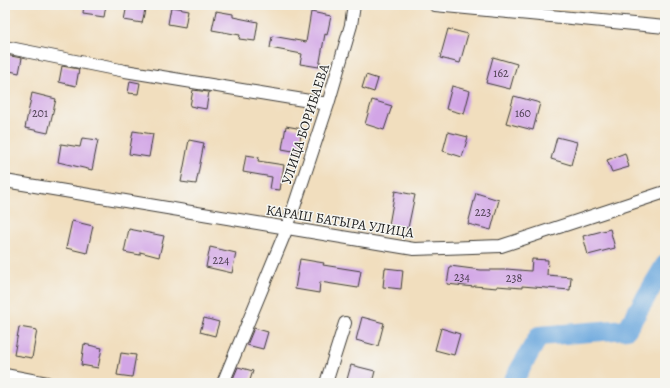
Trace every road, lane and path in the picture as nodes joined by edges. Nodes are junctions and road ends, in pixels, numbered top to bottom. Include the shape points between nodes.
1 (354, 5) edge
2 (435, 5) edge
3 (665, 27) edge
4 (5, 47) edge
5 (328, 104) junction
6 (5, 181) edge
7 (665, 192) edge
8 (287, 228) junction
9 (346, 323) dead end
10 (5, 375) edge
11 (47, 383) edge
12 (222, 383) edge
13 (326, 383) edge

1 - 5 street, УЛИЦА БОРИБАЕВА via 351,25
2 - 3 street
4 - 5 street via 125,71
5 - 8 street, УЛИЦА БОРИБАЕВА
6 - 8 street, КАРАШ БАТЫРА УЛИЦА
7 - 8 street, КАРАШ БАТЫРА УЛИЦА via 501,246 414,249
8 - 12 street, УЛИЦА БОРИБАЕВА
9 - 13 street
10 - 11 street

